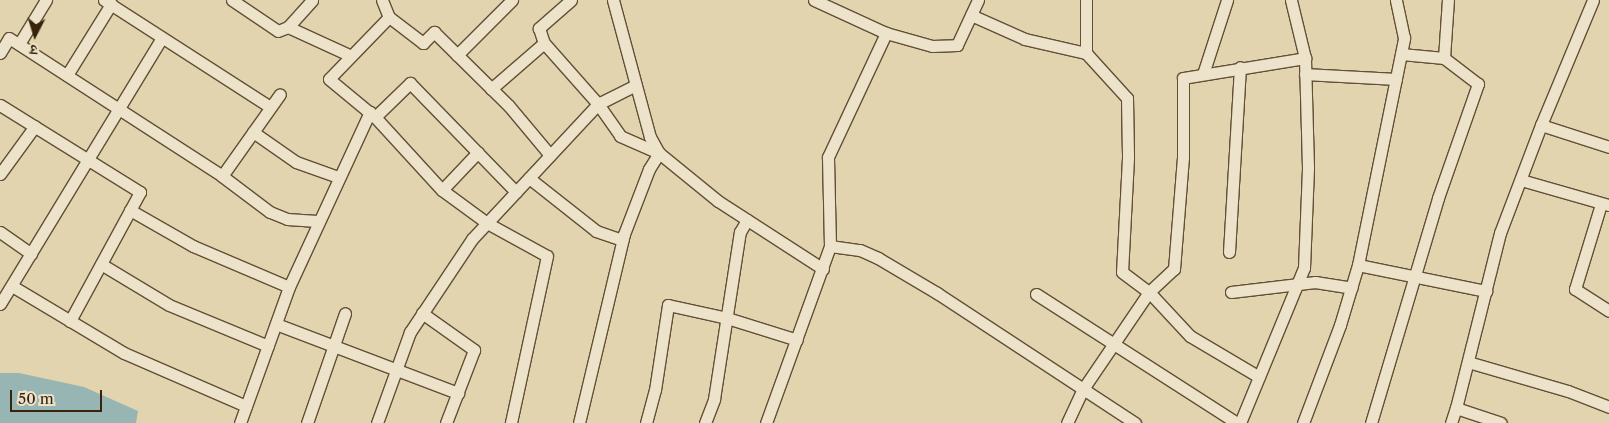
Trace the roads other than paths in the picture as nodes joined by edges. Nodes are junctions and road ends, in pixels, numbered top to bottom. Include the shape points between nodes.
1 (46, 0) edge
2 (232, 0) edge
3 (312, 0) edge
4 (382, 0) edge
5 (570, 0) edge
6 (613, 0) edge
7 (814, 0) edge
8 (978, 0) edge
9 (1086, 0) edge
10 (1227, 0) edge
11 (1291, 0) edge
12 (1396, 0) edge
13 (1448, 0) edge
14 (1593, 0) edge
15 (107, 2) edge
16 (503, 3) edge
17 (971, 15) junction
18 (389, 17) junction
19 (288, 27) junction
20 (886, 33) junction
21 (162, 38) junction
22 (544, 43) junction
23 (19, 44) junction
24 (0, 53) edge
25 (1086, 53) junction
26 (1401, 54) junction
27 (456, 55) junction
28 (351, 56) junction
29 (1305, 58) junction
30 (1444, 58) junction
31 (1240, 67) junction
32 (1203, 74) junction
33 (1305, 74) junction
34 (67, 75) junction
35 (1396, 79) junction
36 (636, 84) junction
37 (491, 89) junction
38 (280, 94) dead end
39 (598, 104) junction
40 (0, 105) edge
41 (270, 107) junction
42 (118, 108) junction
43 (373, 114) junction
44 (1541, 125) junction
45 (35, 126) junction
46 (253, 132) junction
47 (1609, 148) edge
48 (478, 152) junction
49 (659, 153) junction
50 (550, 155) junction
51 (90, 160) junction
52 (0, 174) edge
53 (222, 176) junction
54 (338, 177) junction
55 (529, 178) junction
56 (1521, 180) junction
57 (442, 190) junction
58 (516, 192) junction
59 (1605, 205) edge
60 (130, 210) junction
61 (747, 220) junction
62 (317, 221) junction
63 (487, 223) junction
64 (0, 232) edge
65 (622, 240) junction
66 (830, 246) junction
67 (1229, 252) dead end
68 (31, 254) junction
69 (101, 264) junction
70 (1358, 265) junction
71 (824, 269) junction
72 (1413, 277) junction
73 (1297, 283) junction
74 (12, 286) junction
75 (289, 287) junction
76 (1352, 288) junction
77 (1486, 291) junction
78 (1149, 292) junction
79 (1231, 292) dead end
80 (1036, 294) dead end
81 (0, 304) edge
82 (1609, 311) edge
83 (345, 313) dead end
84 (422, 313) junction
85 (726, 318) junction
86 (70, 321) junction
87 (276, 324) junction
88 (797, 340) junction
89 (1113, 345) junction
90 (268, 346) junction
91 (334, 346) junction
92 (1468, 362) junction
93 (396, 370) junction
94 (1259, 377) junction
95 (1083, 389) junction
96 (458, 393) junction
97 (246, 406) junction
98 (1609, 407) edge
99 (1456, 408) junction
100 (240, 423) edge
101 (307, 423) edge
102 (377, 423) edge
103 (446, 423) edge
104 (511, 423) edge
105 (579, 423) edge
106 (646, 423) edge
107 (705, 423) edge
108 (766, 423) edge
109 (1067, 423) edge
110 (1134, 423) edge
111 (1238, 423) edge
112 (1303, 423) edge
113 (1371, 423) edge
114 (1451, 423) edge
115 (1501, 423) edge

1 - 23 street
2 - 19 street via 278,30
3 - 19 street
4 - 18 street
5 - 22 street via 539,28
6 - 36 street
7 - 20 street
8 - 17 street
9 - 25 street
10 - 32 street
11 - 29 street
12 - 26 street via 1404,38
13 - 30 street
14 - 44 street
15 - 21 street
15 - 34 street
16 - 27 street
17 - 20 street via 957,45 932,46
17 - 25 street via 1024,39
18 - 27 street via 423,43 434,32
18 - 28 street
19 - 28 street
20 - 66 street via 828,157
21 - 41 street
21 - 42 street
22 - 37 street
22 - 39 street
23 - 24 street via 9,38
23 - 34 street
25 - 78 street via 1127,98 1128,158 1122,268 1127,277
26 - 30 street
26 - 35 street
27 - 37 street
28 - 43 street via 329,79
29 - 31 street
29 - 33 street
30 - 72 street via 1478,84
31 - 32 street
31 - 67 street
32 - 78 street via 1183,78 1184,157 1174,269
33 - 35 street
33 - 73 street via 1305,246 1304,268
34 - 42 street
35 - 70 street
36 - 39 street
36 - 49 street via 650,137
37 - 50 street
38 - 41 street
39 - 49 street via 620,136
39 - 50 street
40 - 45 street
41 - 46 street
42 - 51 street
42 - 53 street
43 - 48 street via 410,83
43 - 54 street
43 - 57 street
44 - 47 street
44 - 56 street
45 - 51 street
45 - 52 street
46 - 53 street
46 - 54 street via 296,162
48 - 57 street
48 - 58 street
49 - 61 street via 718,202
49 - 65 street via 649,170
50 - 55 street
51 - 60 street via 140,192
51 - 68 street
53 - 62 street via 270,212 287,219
54 - 62 street
55 - 58 street
55 - 65 street via 596,231
56 - 59 street
56 - 77 street via 1500,232
57 - 63 street
58 - 63 street
59 - 82 street via 1575,289
60 - 69 street
60 - 75 street via 193,246
61 - 71 street
61 - 85 street via 740,232
62 - 75 street
63 - 84 street via 472,239
63 - 104 street via 547,256
64 - 68 street
65 - 105 street
66 - 71 street
66 - 95 street via 860,250 878,258 938,293
68 - 74 street
69 - 86 street
69 - 90 street via 169,305
70 - 72 street
70 - 76 street
71 - 88 street
72 - 77 street
72 - 113 street
73 - 76 street via 1315,282
73 - 79 street
73 - 94 street
74 - 81 street
74 - 86 street
75 - 87 street
76 - 112 street
77 - 92 street
78 - 89 street
78 - 94 street via 1190,336
80 - 89 street
83 - 91 street
84 - 93 street via 410,332
84 - 96 street via 474,350
85 - 88 street
85 - 106 street via 668,305 655,390
85 - 107 street via 714,399
86 - 97 street via 124,354
87 - 90 street
87 - 91 street
88 - 108 street
89 - 95 street
89 - 111 street
90 - 97 street
91 - 93 street
91 - 101 street
92 - 98 street via 1568,391
92 - 99 street
93 - 96 street
93 - 102 street
94 - 111 street
95 - 109 street
95 - 110 street
96 - 103 street
97 - 100 street
99 - 114 street
99 - 115 street

